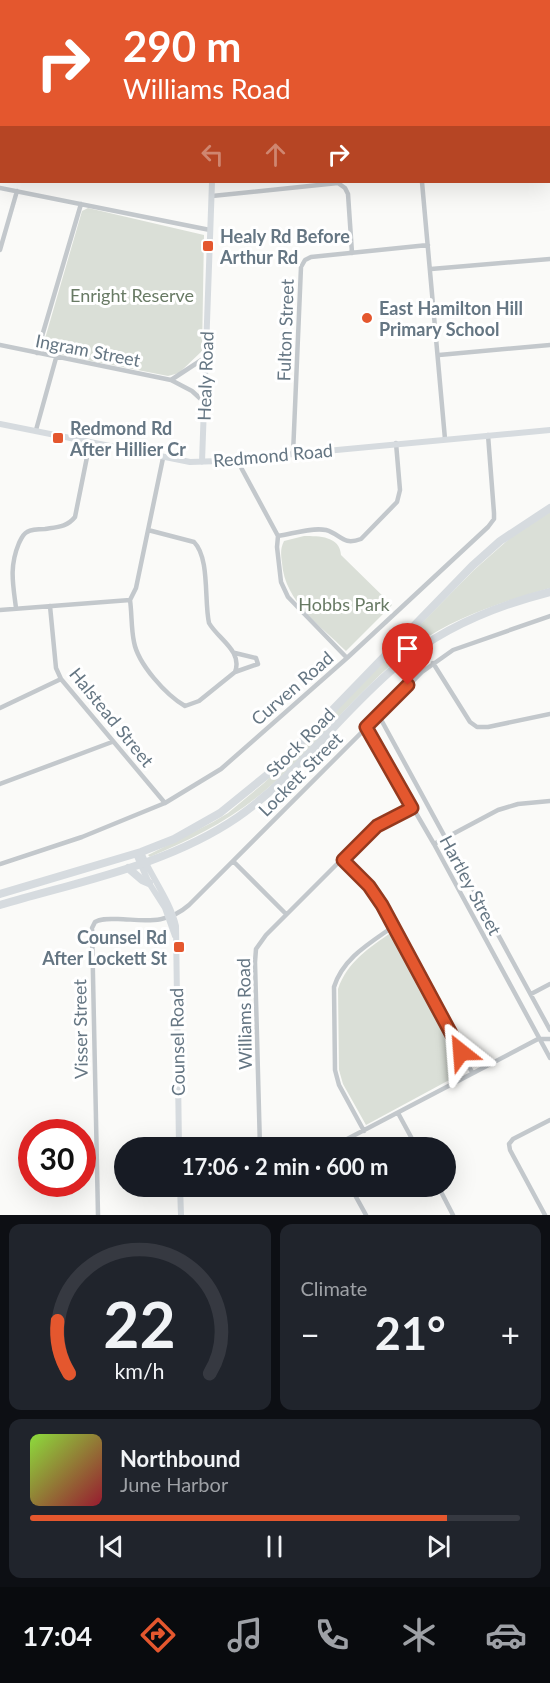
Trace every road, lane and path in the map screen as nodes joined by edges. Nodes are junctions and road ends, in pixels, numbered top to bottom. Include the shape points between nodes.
1 (492, 0) edge
2 (502, 0) edge
3 (212, 183) edge
4 (422, 183) edge
5 (305, 184) edge
6 (0, 188) edge
7 (17, 191) junction
8 (212, 196) junction
9 (81, 204) junction
10 (210, 230) junction
11 (428, 245) junction
12 (0, 250) edge
13 (352, 253) junction
14 (550, 259) edge
15 (431, 269) junction
16 (0, 345) edge
17 (550, 345) edge
18 (37, 353) junction
19 (439, 355) junction
20 (206, 357) junction
21 (57, 358) junction
22 (171, 380) junction
23 (204, 402) junction
24 (0, 424) edge
25 (36, 430) junction
26 (550, 430) edge
27 (488, 435) junction
28 (445, 439) junction
29 (90, 442) junction
30 (396, 443) junction
31 (293, 454) junction
32 (163, 458) junction
33 (237, 460) junction
34 (202, 462) junction
35 (550, 507) edge
36 (148, 530) junction
37 (278, 536) junction
38 (550, 592) edge
39 (130, 600) junction
40 (50, 606) junction
41 (16, 608) junction
42 (0, 610) edge
43 (550, 616) edge
44 (235, 653) junction
45 (347, 658) junction
46 (433, 663) junction
47 (235, 672) junction
48 (61, 679) junction
49 (0, 708) edge
50 (378, 714) junction
51 (550, 714) edge
52 (366, 727) junction
53 (112, 742) junction
54 (0, 784) edge
55 (550, 801) edge
56 (165, 803) junction
57 (412, 808) junction
58 (445, 837) junction
59 (434, 844) junction
60 (138, 853) junction
61 (343, 860) junction
62 (233, 861) junction
63 (0, 864) edge
64 (143, 864) junction
65 (128, 868) junction
66 (149, 883) junction
67 (0, 894) edge
68 (0, 905) edge
69 (286, 914) junction
70 (171, 917) junction
71 (394, 926) junction
72 (550, 984) edge
73 (531, 994) junction
74 (550, 1030) edge
75 (538, 1039) junction
76 (550, 1039) edge
77 (550, 1058) edge
78 (472, 1072) junction
79 (398, 1113) junction
80 (550, 1119) edge
81 (364, 1131) junction
82 (179, 1137) edge
83 (260, 1137) edge
84 (352, 1137) edge
85 (411, 1137) edge
86 (180, 1197) edge
87 (356, 1197) edge
88 (444, 1197) edge
89 (98, 1215) edge
90 (181, 1215) edge
91 (365, 1215) edge
92 (453, 1215) edge
93 (545, 1215) edge

1 - 2 street
3 - 8 street, Healy Road
4 - 11 street
5 - 8 street
5 - 13 street via 338,183 345,188
6 - 7 street
7 - 9 street
7 - 12 street
8 - 10 street, Healy Road
9 - 10 street
9 - 18 street
10 - 20 street, Healy Road
11 - 13 street, Fulton Street
11 - 15 street
13 - 31 street, Fulton Street via 311,257 301,267
14 - 15 street
15 - 19 street
16 - 18 street, Ingram Street
17 - 19 street
18 - 21 street, Ingram Street
19 - 28 street
20 - 22 street
20 - 23 street, Healy Road
21 - 22 street, Ingram Street
21 - 25 street
22 - 23 street, Ingram Street
23 - 34 street, Healy Road
24 - 25 street, Redmond Road
25 - 29 street, Redmond Road
26 - 27 street, Redmond Road
27 - 28 street, Redmond Road
27 - 45 street, Curven Road via 494,519
28 - 30 street, Redmond Road
29 - 32 street, Redmond Road
29 - 41 street via 75,518 69,524 25,532 13,558
30 - 31 street, Redmond Road
30 - 37 street via 400,490 397,502 361,539 345,541 321,529
31 - 33 street, Redmond Road
32 - 34 street, Redmond Road
32 - 36 street
33 - 34 street, Redmond Road
33 - 37 street
35 - 60 highway, Stock Road via 500,541 472,566 249,792 206,822
36 - 39 street
36 - 44 street via 194,542 199,547 204,562 209,623
37 - 45 street via 281,582 288,597
38 - 64 highway, Stock Road via 486,612 424,646 385,676 252,806 210,834
39 - 40 street
39 - 47 street via 139,658 171,698 185,706 192,704
40 - 41 street
40 - 48 street, Halstead Street via 56,668
41 - 42 street
43 - 46 street, Lockett Street via 453,650
44 - 47 street
44 - 47 street via 256,658 258,664
45 - 56 street, Curven Road via 221,769
46 - 50 street, Lockett Street
46 - 51 street via 477,727
48 - 49 street
48 - 53 street, Halstead Street
50 - 52 street, Lockett Street
50 - 58 street, Hartley Street
52 - 57 street, Hartley Street
52 - 62 street, Lockett Street
53 - 54 street
53 - 56 street, Halstead Street
55 - 58 street via 506,807
56 - 63 street, Curven Road via 82,837
57 - 59 street, Hartley Street
57 - 61 street, Williams Road via 377,826
58 - 59 street
58 - 73 street, Hartley Street
59 - 75 street, Hartley Street
60 - 64 street, Counsel Road
60 - 67 highway, Stock Road
61 - 69 street, Williams Road
61 - 71 street via 369,886
62 - 69 street
62 - 70 street, Lockett Street via 189,905
64 - 65 highway, Stock Road
64 - 66 street, Counsel Road
64 - 70 street, Counsel Road
65 - 66 highway
65 - 68 highway, Stock Road
66 - 70 street, Counsel Road
69 - 83 street, Williams Road via 256,949
70 - 82 street, Counsel Road via 175,937
70 - 89 street, Visser Street via 104,919 94,922 92,928
71 - 78 street
71 - 81 street via 360,950 338,974 334,987 335,1071
72 - 73 street
73 - 74 street, Hartley Street
75 - 76 street
75 - 77 street, Hartley Street
75 - 78 street
78 - 79 street
79 - 81 street
79 - 85 street
80 - 93 street via 509,1144
81 - 84 street
86 - 90 street
87 - 91 street
88 - 92 street

